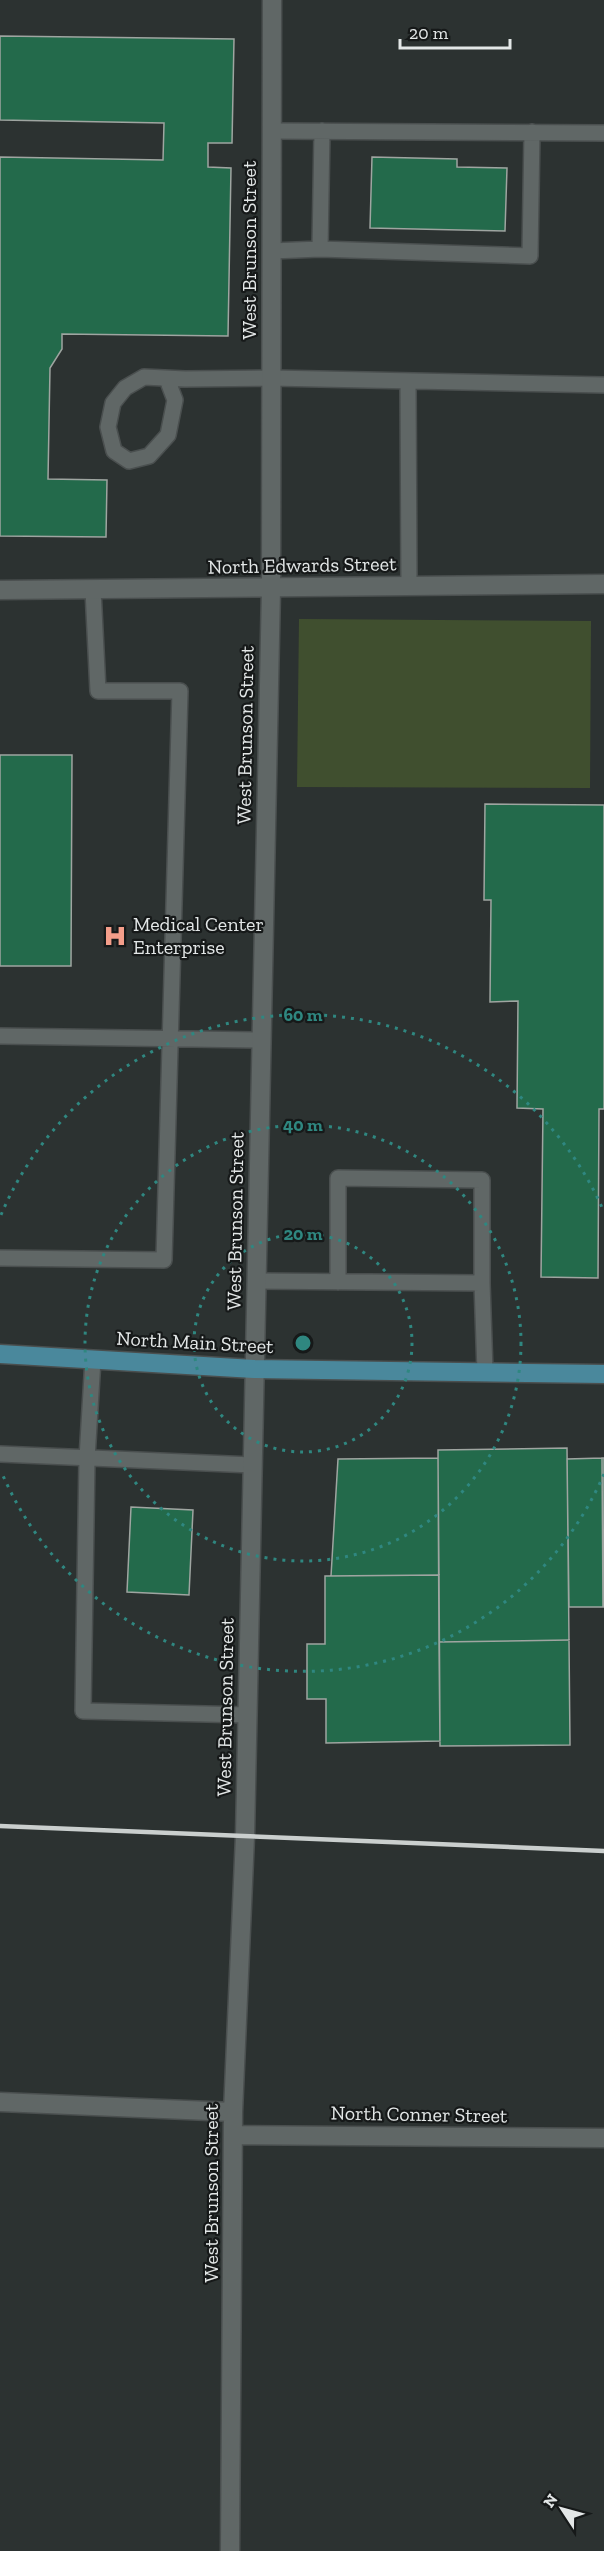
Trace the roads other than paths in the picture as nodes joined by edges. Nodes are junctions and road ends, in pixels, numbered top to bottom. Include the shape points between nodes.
1 (272, 0) edge
2 (272, 131) junction
3 (322, 131) junction
4 (532, 132) junction
5 (604, 133) edge
6 (320, 249) junction
7 (272, 250) junction
8 (272, 378) junction
9 (167, 379) junction
10 (408, 382) junction
11 (604, 385) edge
12 (604, 584) edge
13 (409, 586) junction
14 (271, 589) junction
15 (0, 590) edge
16 (93, 590) junction
17 (0, 1036) edge
18 (171, 1039) junction
19 (261, 1040) junction
20 (0, 1257) edge
21 (256, 1281) junction
22 (338, 1282) junction
23 (482, 1283) junction
24 (0, 1354) edge
25 (93, 1359) junction
26 (254, 1369) junction
27 (485, 1372) junction
28 (604, 1374) edge
29 (0, 1454) edge
30 (87, 1458) junction
31 (252, 1465) junction
32 (247, 1715) junction
33 (0, 2102) edge
34 (233, 2112) junction
35 (234, 2135) junction
36 (604, 2138) edge
37 (230, 2551) edge

1 - 2 street, West Brunson Street
2 - 3 lane
2 - 7 street, West Brunson Street
3 - 4 lane
3 - 6 lane
4 - 5 lane
4 - 6 lane via 530,256
6 - 7 lane
7 - 8 street, West Brunson Street
8 - 9 lane
8 - 10 lane
8 - 14 street, West Brunson Street
9 - 9 lane via 144,377 125,387 113,403 108,427 114,451 129,461 149,456 168,435 175,400
10 - 11 lane
10 - 13 lane
12 - 13 street, North Edwards Street
13 - 14 street, North Edwards Street
14 - 16 street, North Edwards Street
14 - 19 street, West Brunson Street
15 - 16 street, North Edwards Street
16 - 18 lane via 98,691 180,691
17 - 18 lane
18 - 19 lane
18 - 20 lane via 164,1260
19 - 21 street, West Brunson Street
21 - 22 lane
21 - 26 street, West Brunson Street
22 - 23 lane
22 - 23 lane via 338,1178 482,1180
23 - 27 lane
24 - 25 main road, North Main Street
25 - 26 main road, North Main Street
25 - 30 lane
26 - 27 main road, North Main Street
26 - 31 street, West Brunson Street
27 - 28 main road, North Main Street
29 - 30 lane
30 - 31 lane
30 - 32 lane via 83,1711
31 - 32 street, West Brunson Street
32 - 34 street, West Brunson Street
33 - 34 street
34 - 35 street, West Brunson Street
35 - 36 street, North Conner Street
35 - 37 street, West Brunson Street

